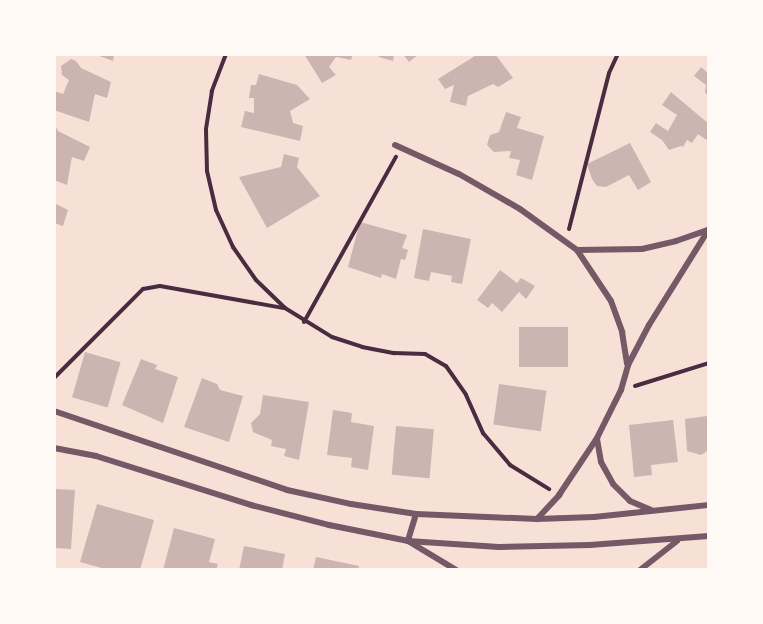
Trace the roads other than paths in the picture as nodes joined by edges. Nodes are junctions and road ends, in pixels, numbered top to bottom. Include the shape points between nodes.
1 (398, 146) road end
2 (709, 229) edge
3 (577, 249) junction
4 (627, 365) junction
5 (54, 411) edge
6 (597, 438) junction
7 (54, 448) edge
8 (709, 505) edge
9 (651, 510) junction
10 (416, 514) junction
11 (537, 519) junction
12 (709, 536) edge
13 (680, 539) junction
14 (408, 541) junction
15 (456, 570) edge
16 (640, 570) edge

1 - 3 street via 459,174 520,209
2 - 3 street via 642,249
2 - 4 street
3 - 4 street via 611,301 622,332
4 - 6 street via 621,390
5 - 10 street via 287,490
6 - 9 street via 601,462 613,484 630,501
6 - 11 street via 559,495
7 - 14 street via 96,456 251,505
8 - 9 street
9 - 11 street
10 - 11 street
10 - 14 street
12 - 13 street
13 - 14 street via 499,547
13 - 16 street
14 - 15 street

